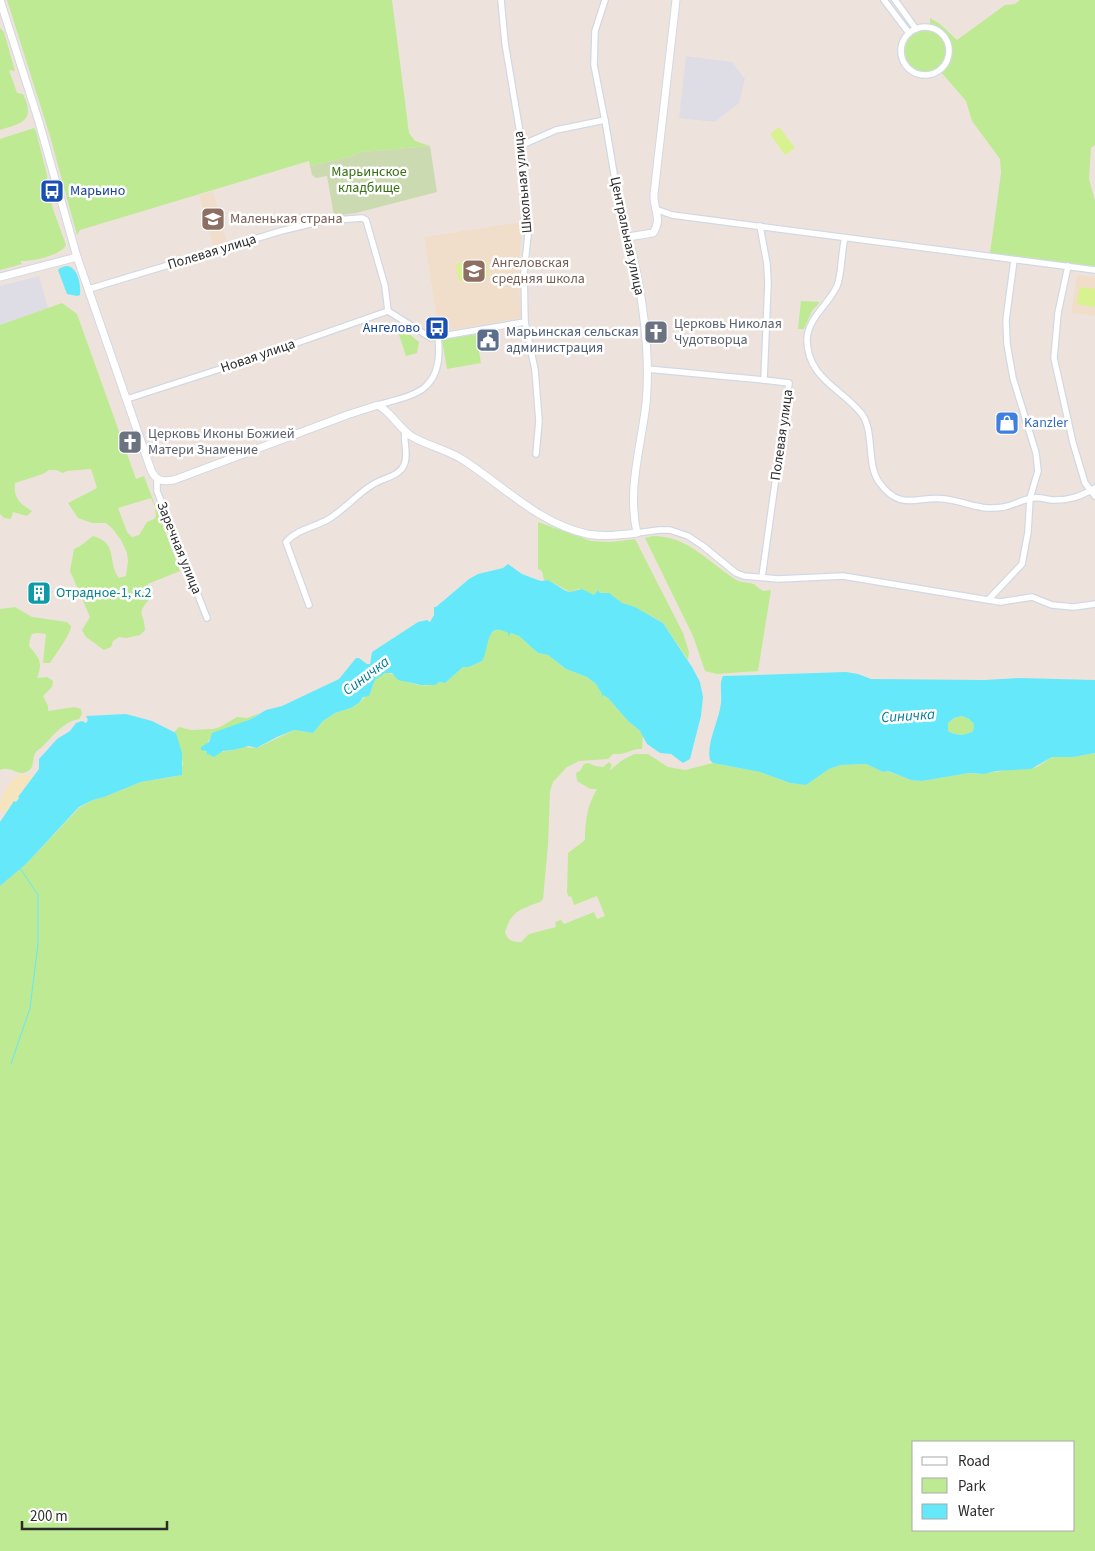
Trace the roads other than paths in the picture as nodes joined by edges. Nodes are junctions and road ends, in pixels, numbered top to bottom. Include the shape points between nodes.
1 (0, 0) edge
2 (500, 0) edge
3 (605, 0) edge
4 (676, 0) edge
5 (884, 0) edge
6 (895, 0) edge
7 (916, 29) junction
8 (909, 33) junction
9 (605, 120) junction
10 (522, 145) junction
11 (658, 210) junction
12 (760, 226) junction
13 (628, 238) junction
14 (844, 238) junction
15 (78, 257) junction
16 (1014, 260) junction
17 (1068, 266) junction
18 (1095, 270) edge
19 (0, 276) edge
20 (89, 289) junction
21 (388, 311) junction
22 (525, 322) junction
23 (438, 337) junction
24 (647, 369) junction
25 (764, 380) junction
26 (127, 399) junction
27 (378, 405) junction
28 (405, 431) junction
29 (536, 454) dead end
30 (157, 478) junction
31 (1093, 489) edge
32 (1095, 496) edge
33 (1030, 498) junction
34 (637, 533) junction
35 (762, 577) junction
36 (989, 599) junction
37 (1095, 604) edge
38 (309, 605) dead end
39 (207, 618) dead end

1 - 15 street
2 - 10 street, Школьная улица
3 - 9 street, Центральная улица via 598,18 593,54
4 - 11 street via 653,200
5 - 8 street
6 - 7 street
7 - 8 street
7 - 8 street via 934,28 946,38 949,53 937,72 922,74 908,67 902,46
9 - 10 street via 556,130
9 - 13 street, Центральная улица
10 - 22 street, Школьная улица via 529,226 524,272
11 - 12 street via 672,215
11 - 13 street via 653,233
12 - 14 street
12 - 25 street, Полевая улица via 768,264
13 - 24 street, Центральная улица via 636,265
14 - 16 street
14 - 33 street via 837,286 810,327 807,338 816,369 862,414 879,482 895,496 909,502 943,498 979,508 1005,507
15 - 19 street
15 - 20 street
16 - 17 street
16 - 33 street via 1006,327 1014,378 1036,453 1038,477
17 - 18 street
17 - 31 street via 1053,353 1073,443 1085,483
20 - 21 street, Полевая улица via 307,224 358,217 366,220 385,286
20 - 26 street
21 - 23 street via 431,338
21 - 26 street, Новая улица
22 - 23 street
22 - 29 street, Школьная улица via 535,370 539,421
23 - 27 street via 438,359 427,386
24 - 25 street
24 - 34 street, Центральная улица via 646,404 632,499
25 - 35 street, Полевая улица via 789,383
26 - 30 street via 151,470
27 - 28 street via 392,414
27 - 30 street via 174,480
28 - 34 street via 460,458 524,505 559,524 588,534 614,536
28 - 38 street via 406,459 399,472 373,484 328,519 286,542
30 - 39 street, Заречная улица via 157,492
31 - 32 street
31 - 33 street via 1068,499
33 - 36 street via 1022,564
34 - 35 street via 659,530 688,536 736,574
35 - 36 street via 843,576
36 - 37 street via 1000,602 1032,597 1052,605

